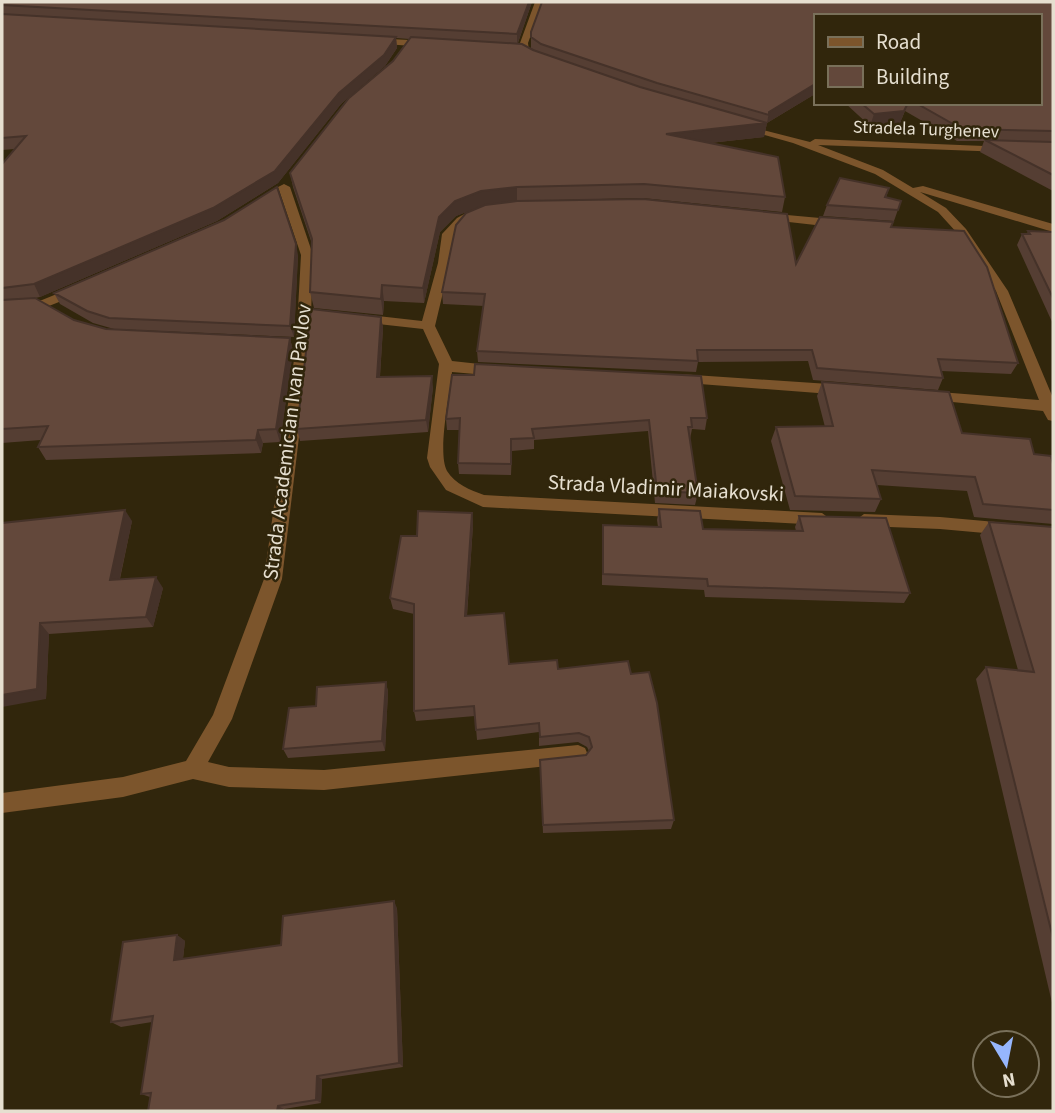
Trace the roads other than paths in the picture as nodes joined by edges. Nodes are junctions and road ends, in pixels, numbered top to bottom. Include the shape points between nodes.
1 (539, 2) edge
2 (367, 40) edge
3 (435, 44) edge
4 (537, 59) edge
5 (731, 122) edge
6 (797, 141) junction
7 (899, 146) junction
8 (1019, 149) edge
9 (879, 172) junction
10 (892, 180) junction
11 (284, 186) dead end
12 (483, 211) edge
13 (751, 215) edge
14 (857, 225) edge
15 (1053, 228) edge
16 (94, 282) edge
17 (44, 304) junction
18 (2, 308) edge
19 (65, 316) edge
20 (348, 316) edge
21 (428, 326) junction
22 (446, 364) junction
23 (508, 371) edge
24 (658, 378) edge
25 (861, 391) edge
26 (914, 395) edge
27 (1051, 411) edge
28 (1053, 533) edge
29 (578, 755) edge
30 (192, 769) junction
31 (2, 803) edge

1 - 4 street via 519,50
2 - 3 street via 406,47
5 - 6 street
6 - 7 street, Stradela Turghenev
6 - 9 street
7 - 8 street, Stradela Turghenev
7 - 9 street via 879,159 875,165
9 - 10 street
10 - 15 street
10 - 27 street via 942,210 1002,292
11 - 30 street, Strada Academician Ivan Pavlov via 307,254 309,313 297,344 273,579 222,719
12 - 21 street via 461,220 448,234
13 - 14 street
16 - 17 street
17 - 18 street
17 - 19 street
20 - 21 street
21 - 22 street
22 - 23 street
22 - 28 street, Strada Vladimir Maiakovski via 435,458 438,472 462,494 483,501 940,523
24 - 25 street
26 - 27 street
29 - 30 street via 324,780 229,777
30 - 31 street via 123,787

